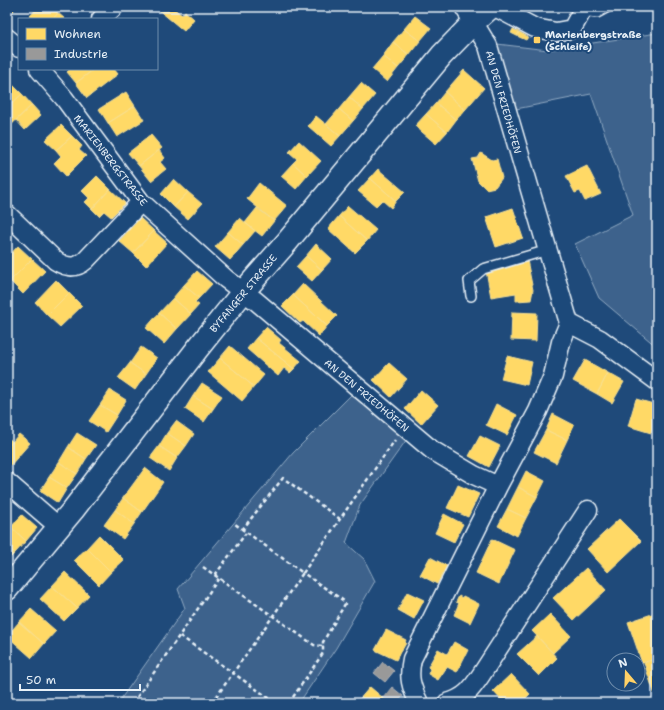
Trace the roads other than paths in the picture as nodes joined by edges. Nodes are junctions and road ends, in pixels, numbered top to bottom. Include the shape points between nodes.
1 (114, 7) edge
2 (491, 7) edge
3 (495, 7) edge
4 (608, 7) edge
5 (581, 9) edge
6 (469, 14) edge
7 (102, 18) edge
8 (7, 38) edge
9 (18, 47) edge
10 (43, 70) edge
11 (142, 202) junction
12 (7, 214) edge
13 (548, 250) junction
14 (243, 292) junction
15 (471, 296) dead end
16 (568, 323) junction
17 (657, 381) edge
18 (7, 482) edge
19 (498, 486) junction
20 (588, 510) dead end
21 (59, 527) junction
22 (7, 589) edge
23 (419, 703) edge
24 (447, 703) edge

1 - 7 street
2 - 6 street, BYFANGER STRASSE
3 - 5 street via 535,28 556,32 572,29
4 - 5 lane via 597,13
6 - 13 street, AN DEN FRIEDHÖFEN via 488,46
6 - 14 street, BYFANGER STRASSE via 442,55
8 - 9 street
10 - 11 street, MARIENBERGSTRASSE
11 - 12 street via 81,265 74,267 56,261
11 - 14 street, MARIENBERGSTRASSE
13 - 15 lane via 483,269 469,281
13 - 16 street, AN DEN FRIEDHÖFEN
14 - 19 street, AN DEN FRIEDHÖFEN via 432,450 451,463
14 - 21 street, BYFANGER STRASSE
16 - 17 street via 600,339
16 - 19 street via 553,376 538,411
18 - 21 street
19 - 23 street via 412,660 409,671
20 - 24 street via 470,692
21 - 22 street, BYFANGER STRASSE

